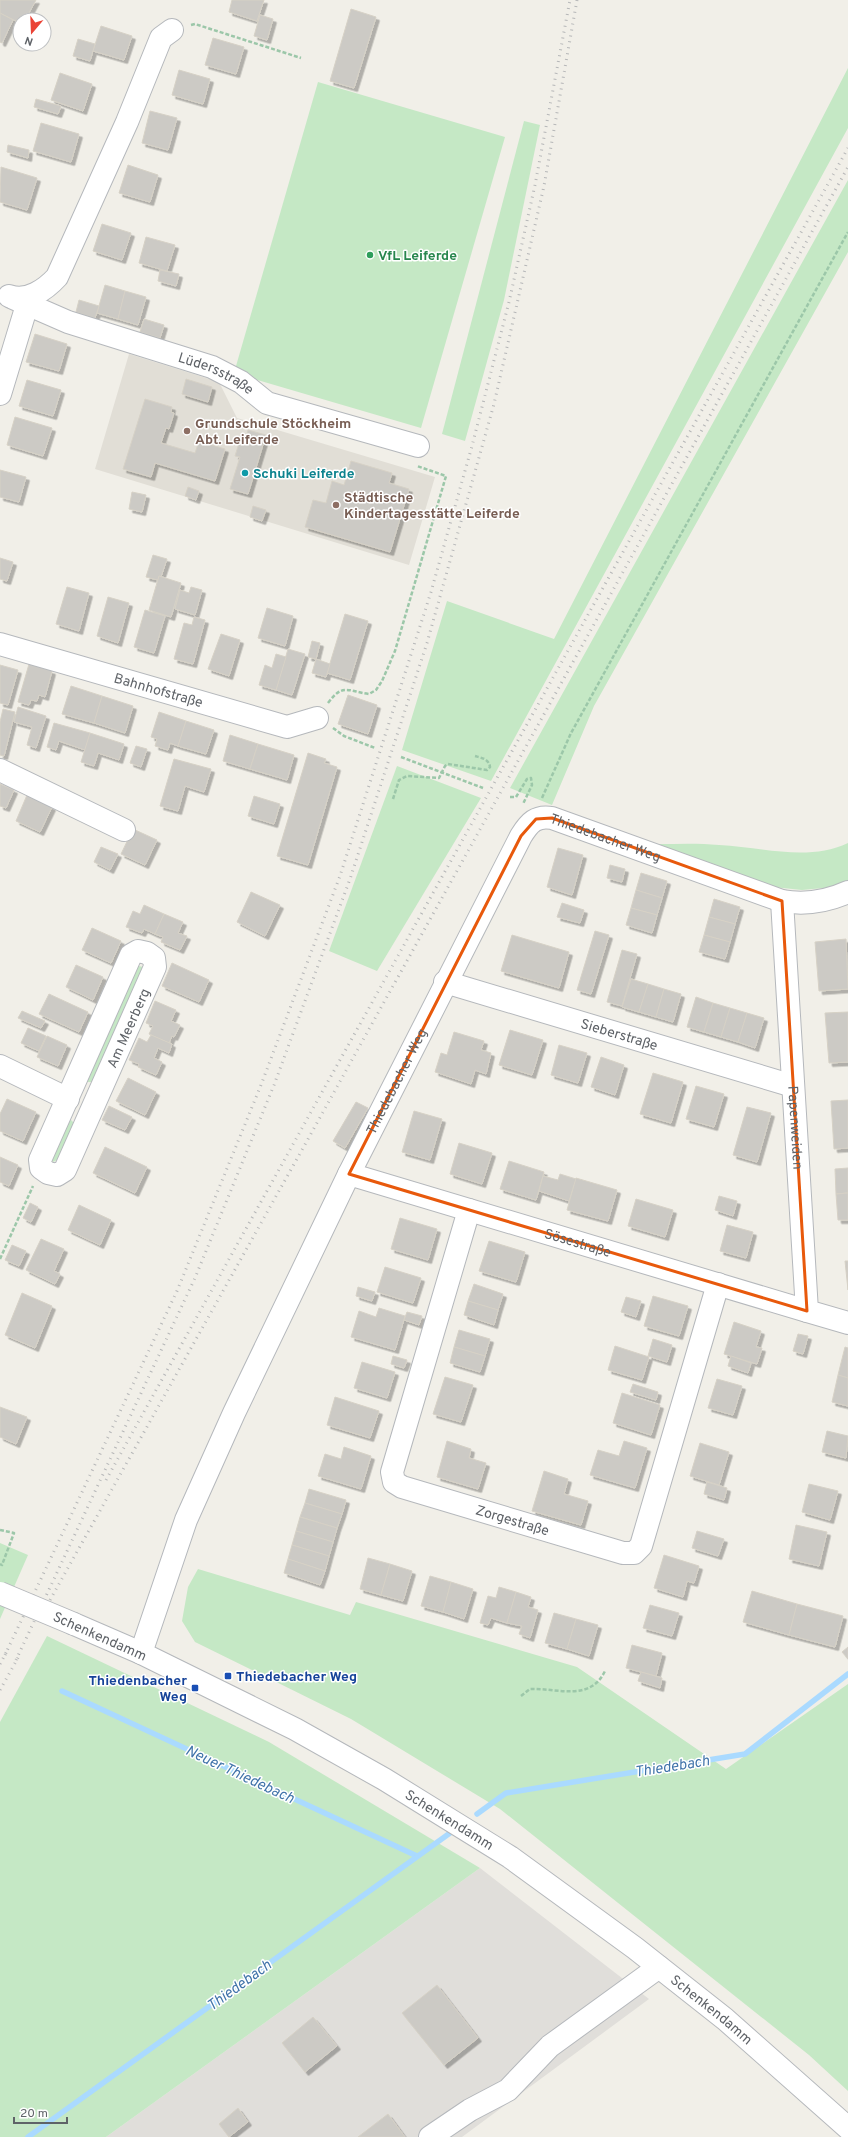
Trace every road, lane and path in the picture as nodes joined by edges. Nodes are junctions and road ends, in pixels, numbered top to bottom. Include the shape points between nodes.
1 (172, 30) joint
2 (301, 58) dead end
3 (848, 232) edge
4 (14, 299) edge
5 (0, 394) edge
6 (418, 446) joint
7 (0, 644) edge
8 (317, 718) junction
9 (374, 748) dead end
10 (475, 756) dead end
11 (401, 757) dead end
12 (0, 770) edge
13 (442, 773) junction
14 (483, 788) dead end
15 (510, 797) dead end
16 (393, 799) dead end
17 (536, 819) junction
18 (124, 830) dead end
19 (848, 892) edge
20 (782, 901) junction
21 (446, 982) junction
22 (0, 1066) edge
23 (792, 1086) junction
24 (68, 1098) junction
25 (41, 1168) junction
26 (349, 1174) junction
27 (469, 1210) junction
28 (0, 1259) edge
29 (718, 1284) junction
30 (807, 1311) junction
31 (848, 1323) edge
32 (0, 1530) edge
33 (0, 1564) edge
34 (0, 1593) edge
35 (141, 1653) junction
36 (605, 1671) dead end
37 (521, 1696) dead end
38 (659, 1967) junction
39 (848, 2128) edge
40 (430, 2137) edge

1 - 2 path via 195,24
1 - 4 street via 161,38 127,122 58,277 46,289
3 - 17 path via 571,733 542,797
4 - 5 street
4 - 6 street, Lüdersstraße via 68,322 212,367 241,382 267,403
6 - 8 path via 412,465 446,476 395,651 376,690 369,694 341,690 335,693
7 - 8 street, Bahnhofstraße via 287,727
8 - 9 path via 344,736
10 - 13 path via 490,763 488,770 448,764
11 - 13 path
12 - 18 street
13 - 14 path
13 - 16 path via 435,779 407,776 399,780
15 - 17 path via 516,797 527,779 532,779 532,785 522,806
17 - 20 street, Thiedebacher Weg via 552,818
17 - 21 street, Thiedebacher Weg via 521,836
19 - 20 street, Thiedebacher Weg via 818,902 799,904
20 - 23 street, Papenweiden
21 - 23 street, Sieberstraße
21 - 26 street, Thiedebacher Weg
22 - 24 street
23 - 30 street, Papenweiden
24 - 25 street, Am Meerberg via 40,1160
24 - 25 street, Am Meerberg via 131,955 138,951 147,953 154,958 155,966 65,1170 58,1175
25 - 28 path
26 - 27 street, Sösestraße
26 - 35 street, Thiedebacher Weg via 186,1520
27 - 29 street, Sösestraße
27 - 29 street, Zorgestraße via 392,1472 394,1482 402,1488 623,1553 634,1553 641,1546
29 - 30 street, Sösestraße
30 - 31 street
32 - 33 path via 14,1533 2,1565
34 - 35 street, Schenkendamm, bridge
35 - 38 street, Schenkendamm via 295,1729 423,1803 510,1858
36 - 37 path via 593,1687 584,1691 530,1689
38 - 39 street, Schenkendamm via 725,2019
38 - 40 street via 550,2046 508,2090 470,2110

